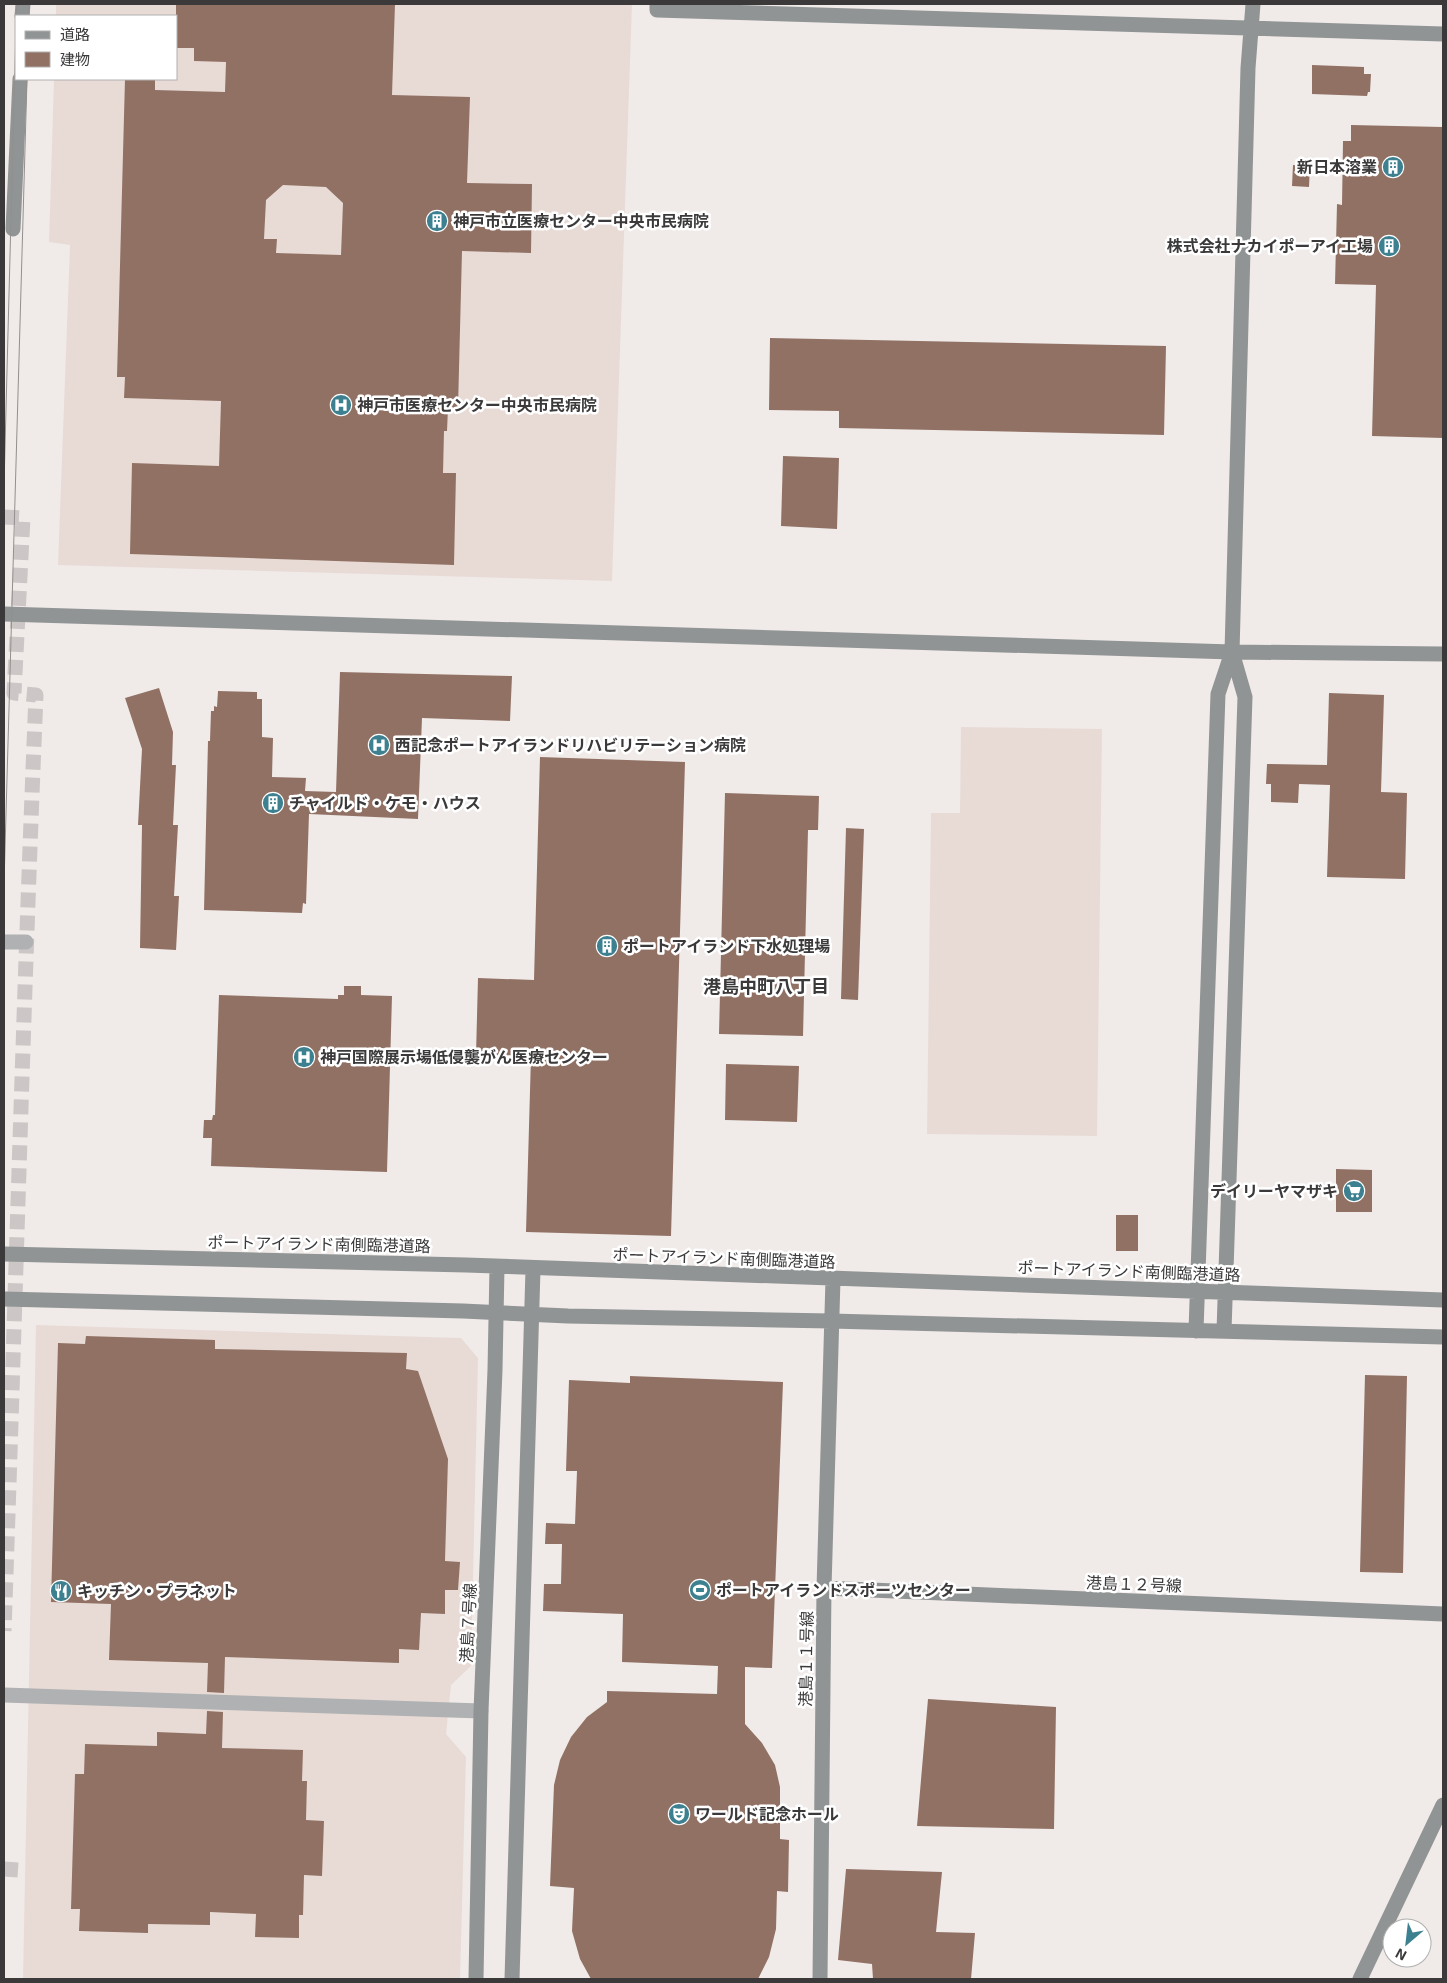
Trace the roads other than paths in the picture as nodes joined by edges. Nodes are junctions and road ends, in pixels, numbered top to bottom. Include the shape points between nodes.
1 (657, 4) edge
2 (1253, 4) edge
3 (1251, 29) junction
4 (1443, 34) edge
5 (20, 80) edge
6 (8, 229) edge
7 (4, 614) edge
8 (1232, 652) junction
9 (1443, 654) edge
10 (4, 942) edge
11 (26, 942) dead end
12 (4, 1254) edge
13 (496, 1267) junction
14 (533, 1269) junction
15 (833, 1279) junction
16 (1196, 1291) junction
17 (1224, 1292) junction
18 (4, 1299) edge
19 (1443, 1300) edge
20 (496, 1312) junction
21 (532, 1314) junction
22 (831, 1321) junction
23 (1196, 1330) junction
24 (1224, 1331) junction
25 (1443, 1337) edge
26 (824, 1588) junction
27 (1443, 1614) edge
28 (4, 1695) edge
29 (481, 1711) junction
30 (1443, 1805) edge
31 (476, 1979) edge
32 (512, 1979) edge
33 (820, 1979) edge
34 (1360, 1979) edge

1 - 3 street via 657,10
2 - 3 street
3 - 4 street
3 - 8 street
5 - 6 street
7 - 8 street
8 - 9 street
8 - 16 street via 1218,694
8 - 17 street via 1245,697
10 - 11 street
12 - 13 street, ポートアイランド南側臨港道路
13 - 14 street, ポートアイランド南側臨港道路
13 - 20 street, 港島７号線
14 - 15 street, ポートアイランド南側臨港道路
14 - 21 street
15 - 16 street, ポートアイランド南側臨港道路
15 - 22 street, 港島１１号線
16 - 17 street, ポートアイランド南側臨港道路
16 - 23 street
17 - 19 street, ポートアイランド南側臨港道路
17 - 24 street
18 - 20 street
20 - 21 street
20 - 29 street, 港島７号線
21 - 22 street
21 - 32 street
22 - 23 street
22 - 26 street, 港島１１号線
23 - 24 street
24 - 25 street
26 - 27 street, 港島１２号線
26 - 33 street, 港島１１号線
28 - 29 street
29 - 31 street, 港島７号線
30 - 34 street

